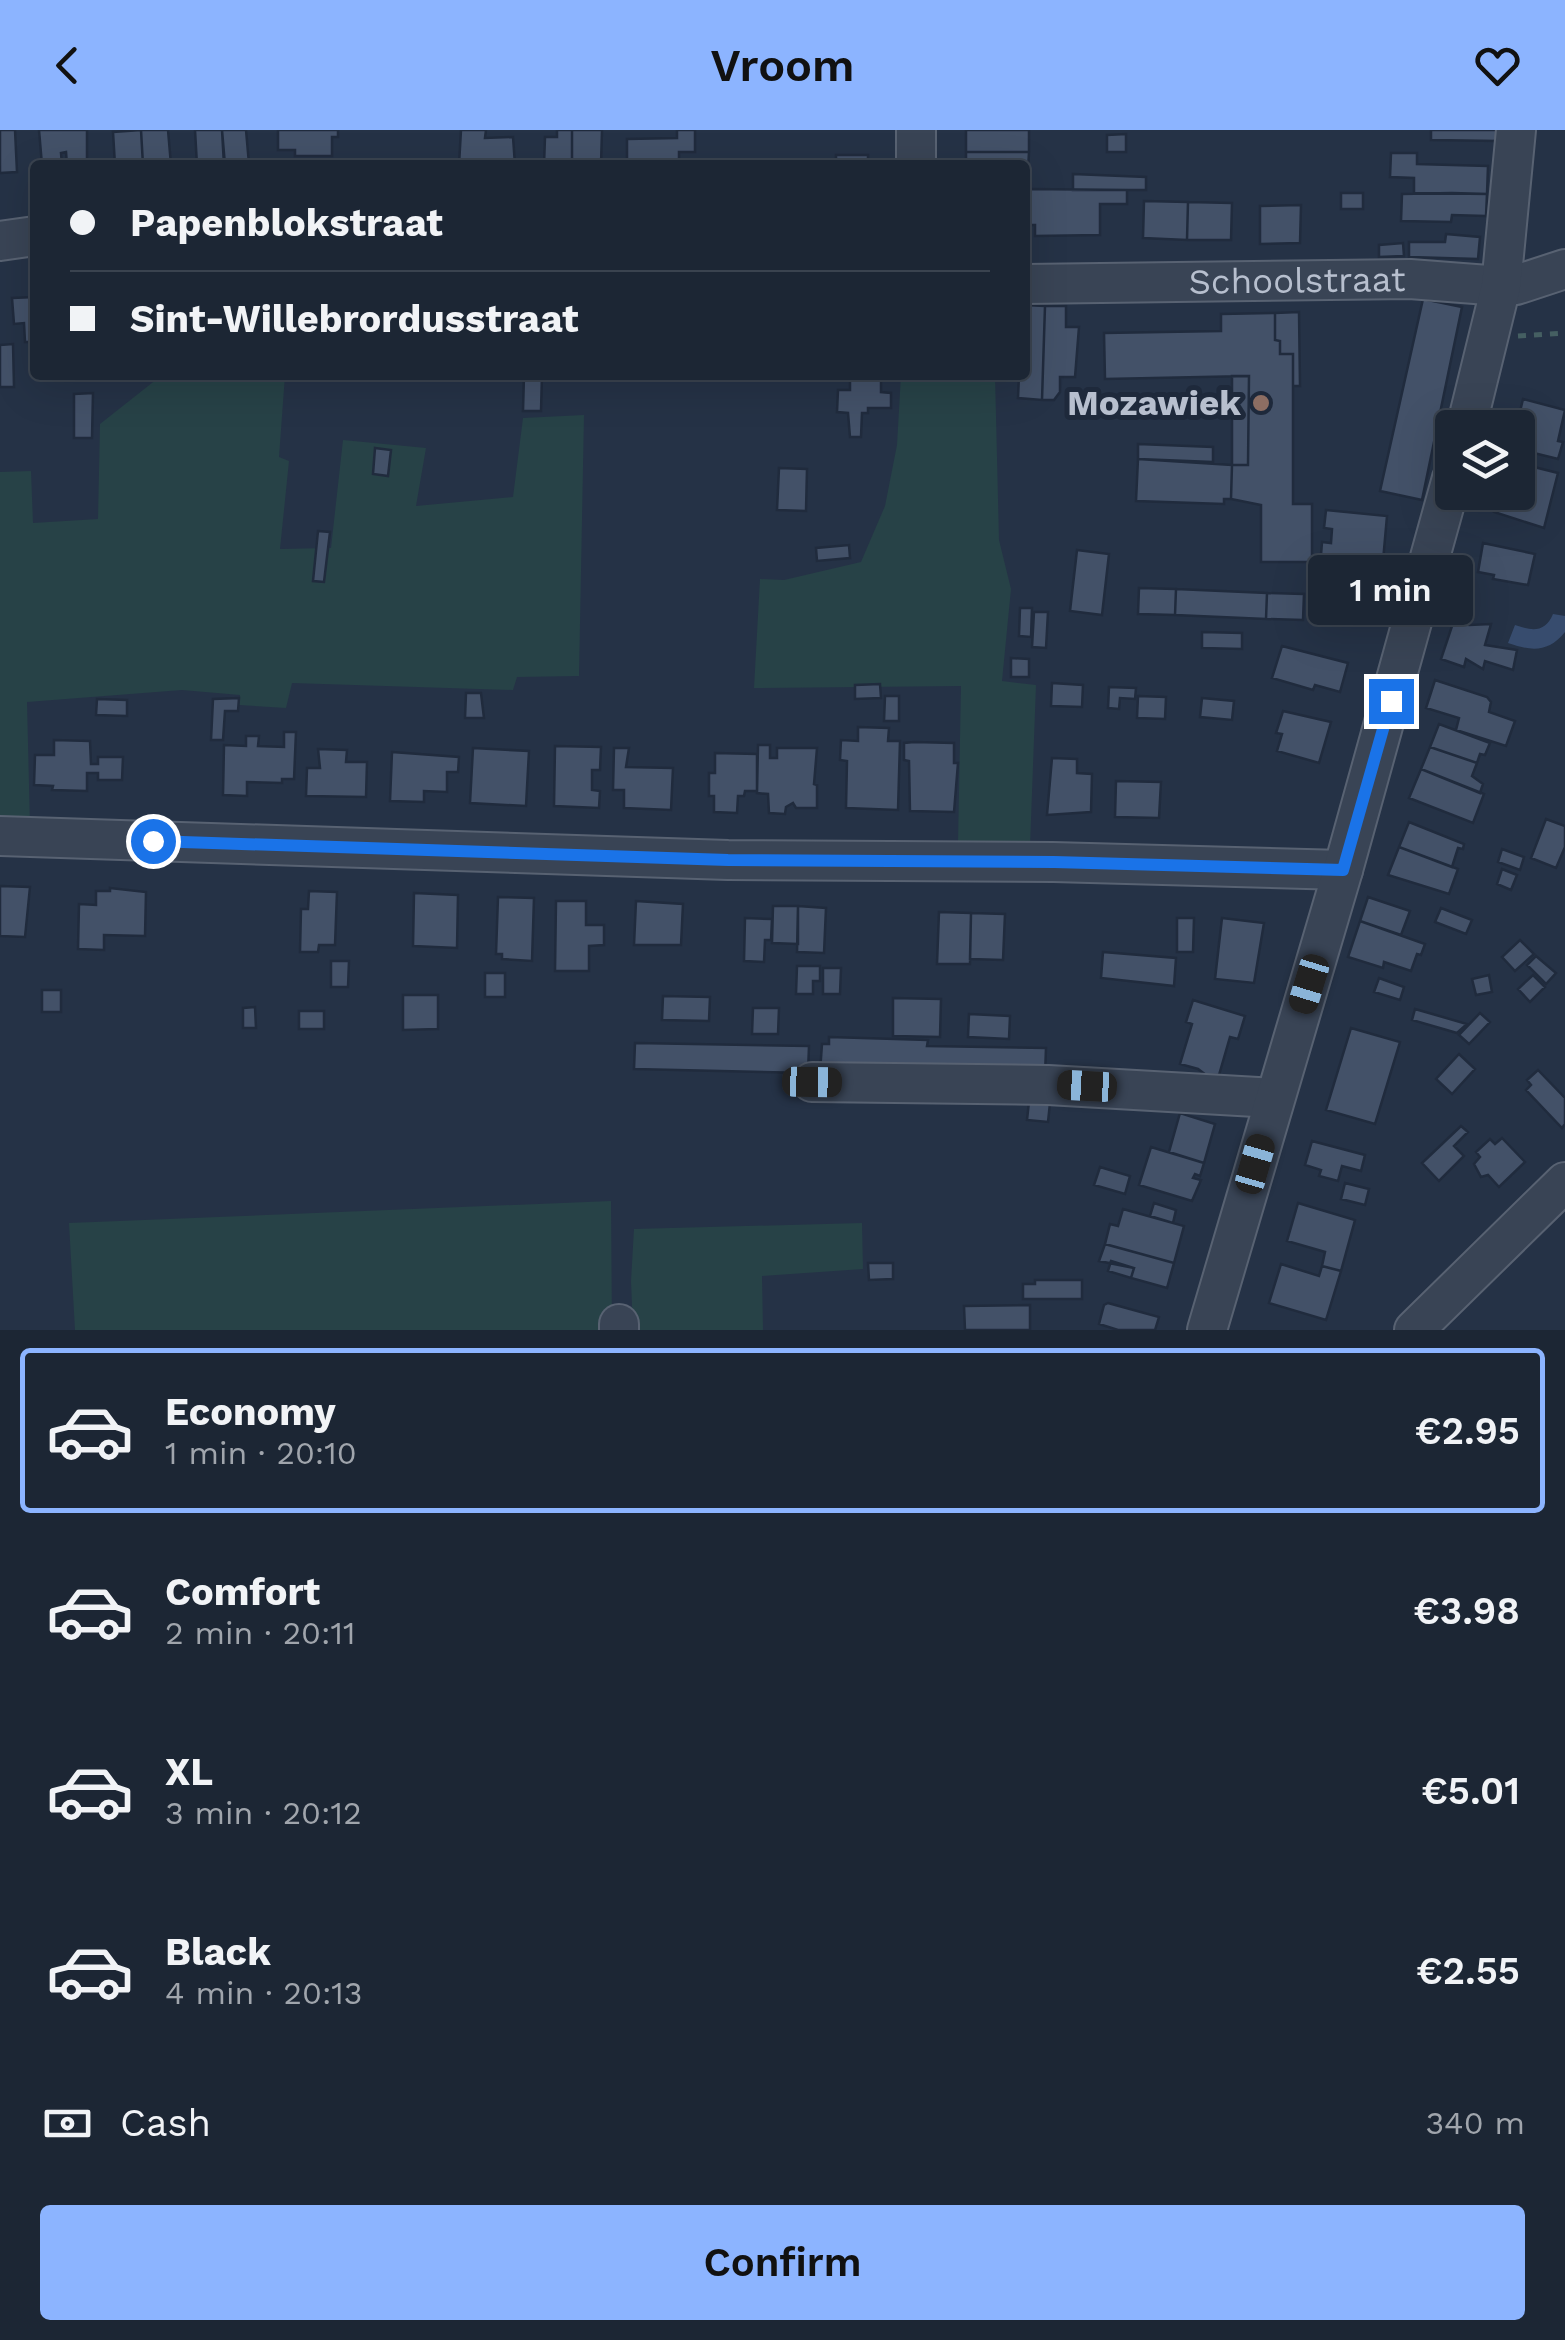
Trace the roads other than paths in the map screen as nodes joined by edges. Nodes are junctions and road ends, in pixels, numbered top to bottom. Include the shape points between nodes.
1 (916, 130) edge
2 (1515, 142) edge
3 (916, 160) edge
4 (30, 237) edge
5 (0, 240) edge
6 (1565, 269) edge
7 (1030, 284) edge
8 (1502, 286) junction
9 (1470, 410) edge
10 (1443, 510) edge
11 (0, 836) edge
12 (1343, 870) junction
13 (812, 1082) dead end
14 (1274, 1098) junction
15 (1565, 1182) edge
16 (1207, 1330) edge
17 (1414, 1330) edge

1 - 3 street
2 - 8 street
4 - 5 street
6 - 8 street, Schoolstraat
7 - 8 street, Schoolstraat via 1410,278
8 - 9 street
10 - 12 street
11 - 12 street via 728,860
12 - 14 street
13 - 14 street via 1048,1084
14 - 16 street
15 - 17 street

